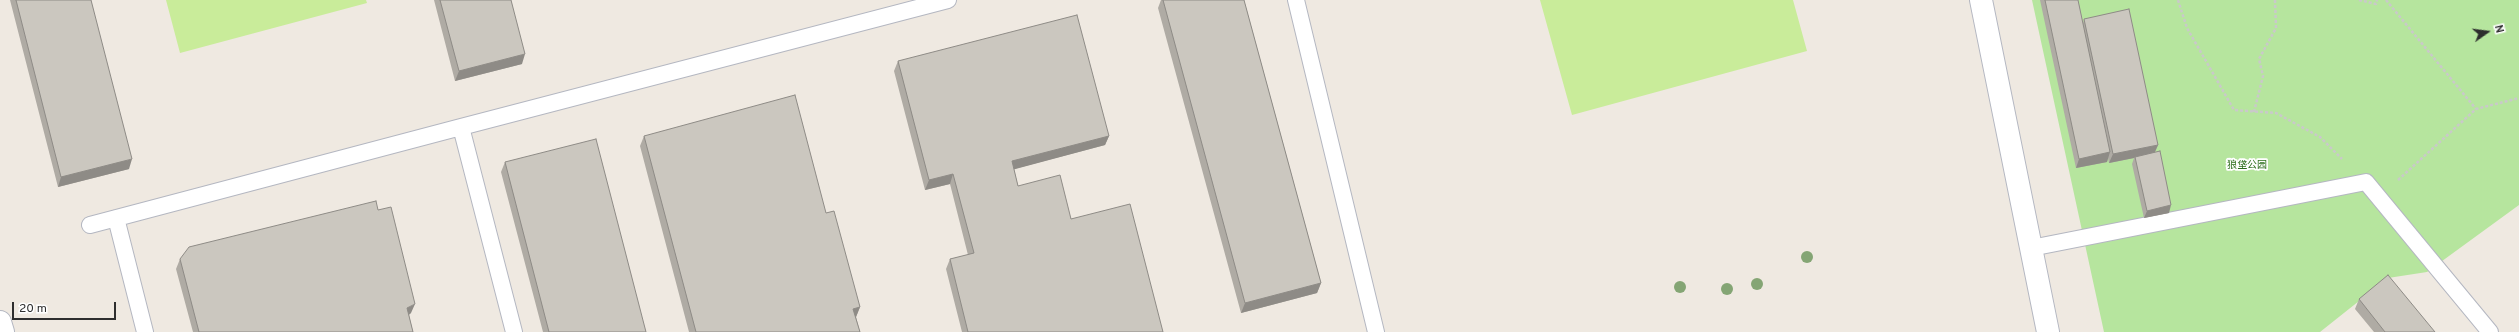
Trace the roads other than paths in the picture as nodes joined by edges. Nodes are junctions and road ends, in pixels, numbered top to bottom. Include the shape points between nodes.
1 (948, 0) edge
2 (1296, 0) edge
3 (1981, 0) edge
4 (461, 127) junction
5 (116, 218) junction
6 (90, 225) dead end
7 (2031, 248) junction
8 (0, 322) edge
9 (3, 332) edge
10 (145, 332) edge
11 (514, 332) edge
12 (1376, 332) edge
13 (2048, 332) edge
14 (2490, 332) edge

1 - 4 lane
2 - 12 lane
3 - 7 street
4 - 5 lane
4 - 11 lane
5 - 6 lane
5 - 10 lane
7 - 13 street
7 - 14 lane via 2366,182
8 - 9 street

